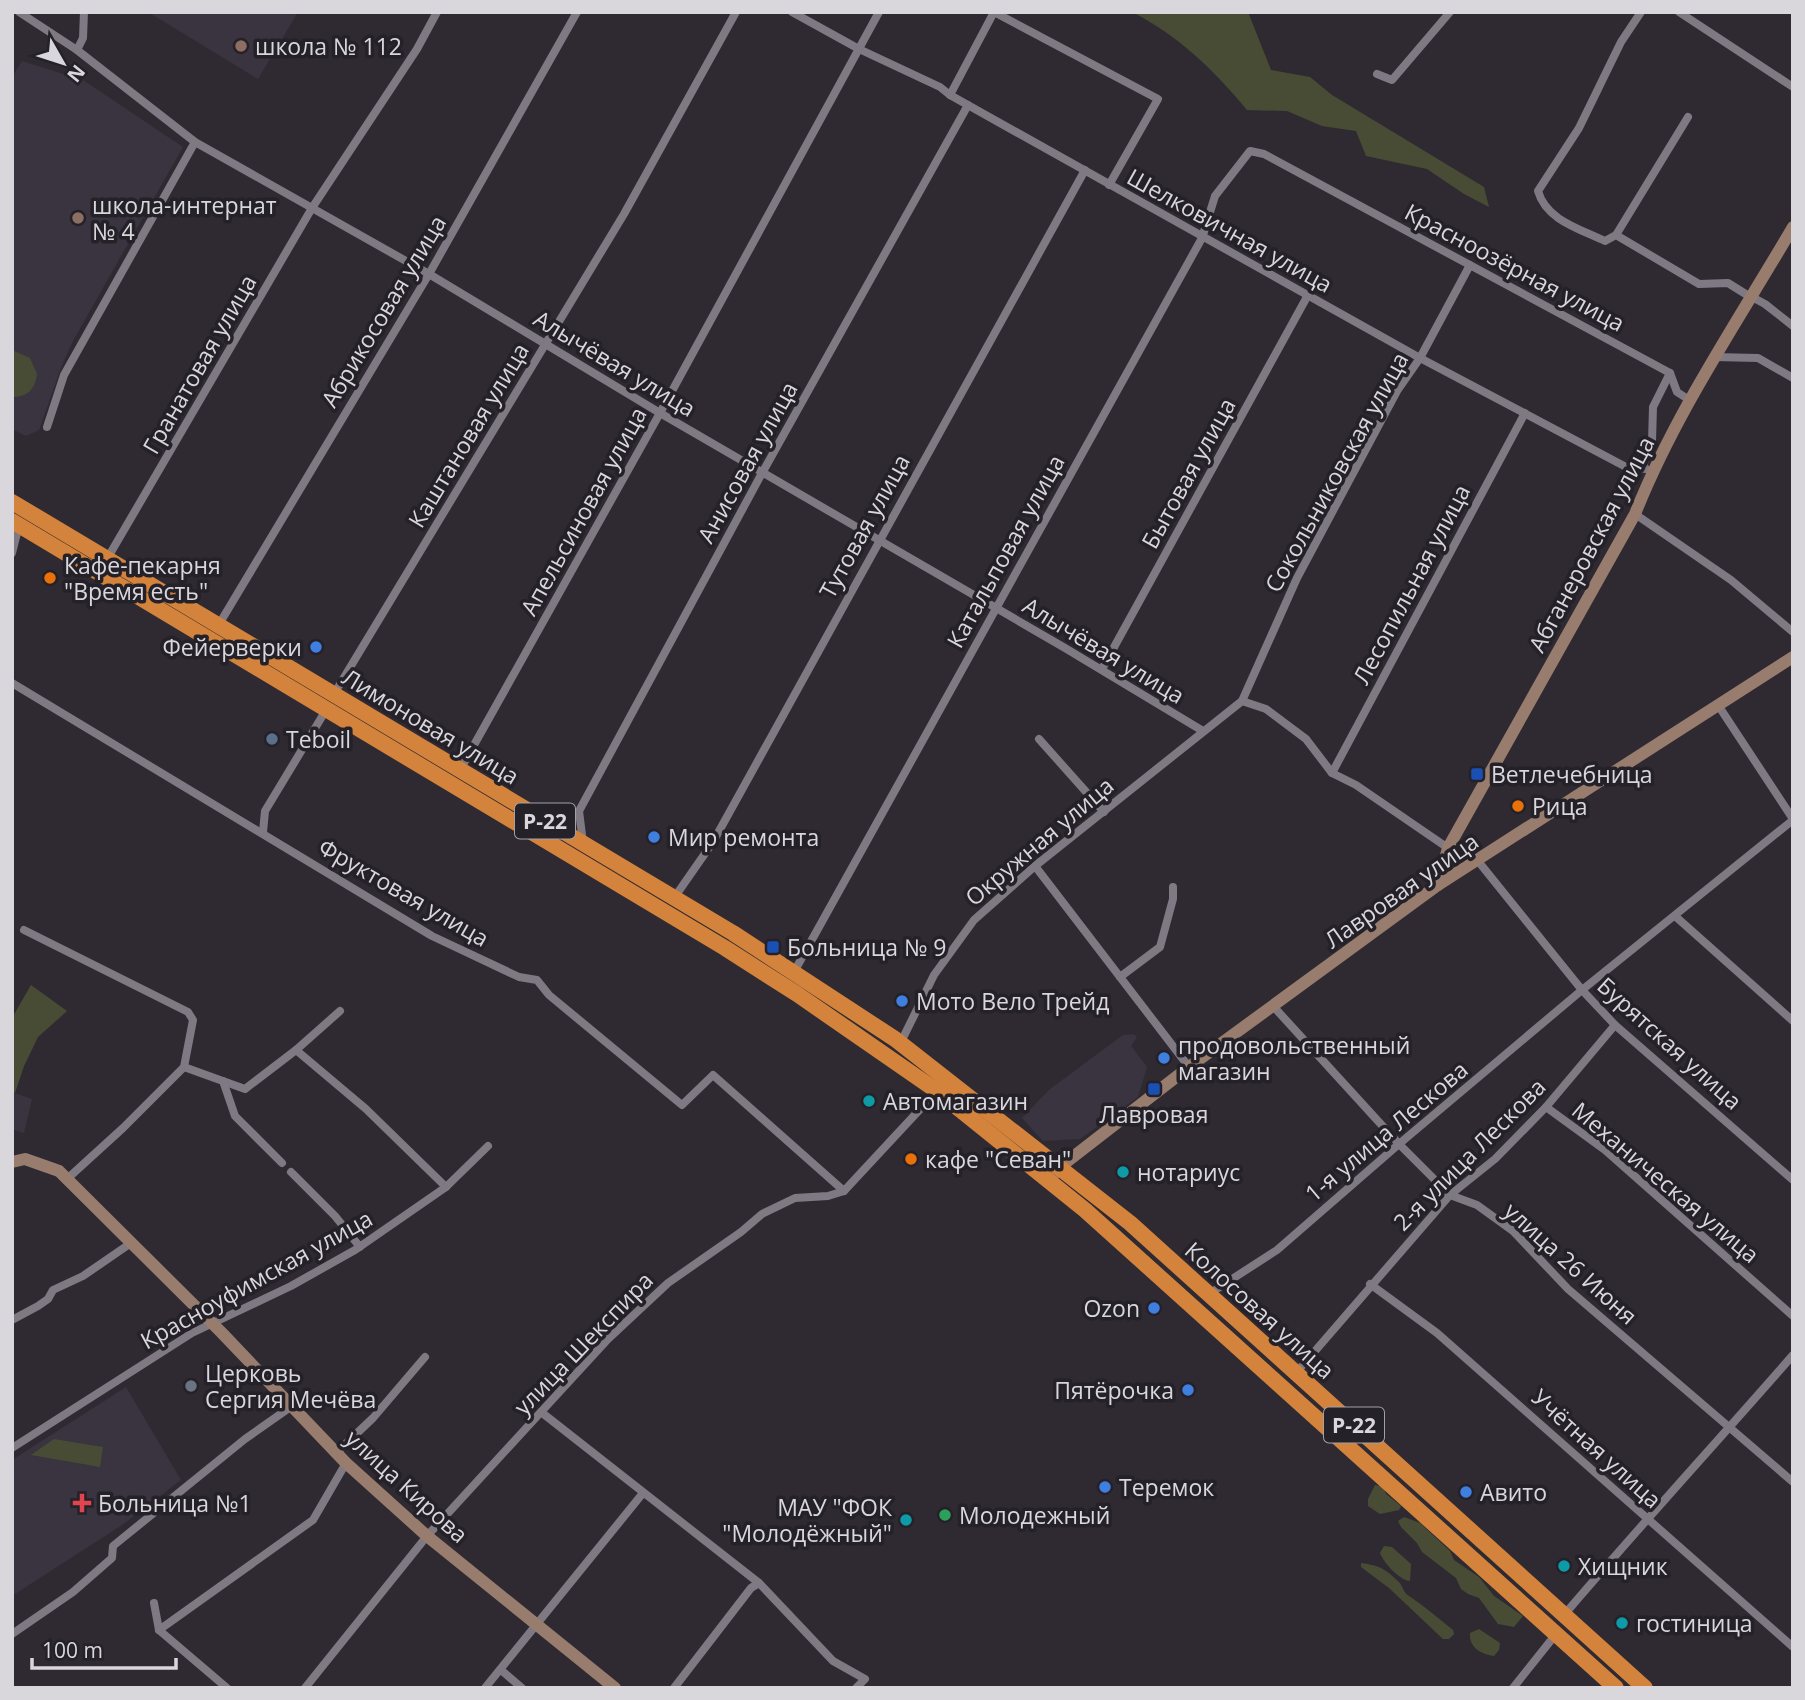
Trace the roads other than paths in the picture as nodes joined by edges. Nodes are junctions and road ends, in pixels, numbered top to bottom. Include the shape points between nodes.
1 (19, 12) edge
2 (85, 12) edge
3 (437, 12) edge
4 (577, 12) edge
5 (736, 12) edge
6 (792, 12) edge
7 (879, 12) edge
8 (994, 12) edge
9 (1450, 12) edge
10 (1641, 12) edge
11 (1679, 12) edge
12 (859, 49) junction
13 (77, 50) junction
14 (1377, 74) dead end
15 (1793, 87) edge
16 (950, 95) junction
17 (968, 105) junction
18 (1688, 117) dead end
19 (195, 142) junction
20 (1250, 151) joint
21 (1085, 170) junction
22 (1110, 185) junction
23 (313, 208) junction
24 (1793, 227) edge
25 (1616, 235) junction
26 (1202, 238) junction
27 (1470, 265) junction
28 (429, 274) junction
29 (1308, 295) junction
30 (1752, 298) junction
31 (1793, 326) edge
32 (545, 344) junction
33 (1714, 357) junction
34 (1420, 358) junction
35 (1670, 373) junction
36 (1793, 378) edge
37 (1691, 401) junction
38 (660, 413) junction
39 (1525, 413) junction
40 (47, 427) dead end
41 (1647, 469) junction
42 (763, 472) junction
43 (12, 502) edge
44 (1635, 514) junction
45 (16, 523) edge
46 (878, 540) junction
47 (12, 553) edge
48 (107, 559) junction
49 (995, 608) junction
50 (218, 626) junction
51 (1793, 632) edge
52 (1793, 657) edge
53 (1102, 669) junction
54 (12, 683) edge
55 (334, 694) junction
56 (1242, 701) junction
57 (1718, 705) junction
58 (326, 710) junction
59 (1203, 731) junction
60 (1039, 739) dead end
61 (460, 770) junction
62 (1332, 773) junction
63 (1104, 811) junction
64 (1793, 820) edge
65 (263, 832) junction
66 (583, 843) junction
67 (1448, 848) junction
68 (1478, 861) junction
69 (1035, 866) junction
70 (1438, 885) junction
71 (1173, 887) dead end
72 (674, 898) junction
73 (1675, 916) junction
74 (24, 930) dead end
75 (794, 972) junction
76 (1120, 977) junction
77 (1582, 990) junction
78 (1273, 1006) junction
79 (340, 1011) dead end
80 (1793, 1021) edge
81 (1615, 1026) junction
82 (900, 1044) junction
83 (296, 1050) junction
84 (184, 1067) junction
85 (1189, 1067) junction
86 (223, 1081) junction
87 (937, 1091) junction
88 (1546, 1107) junction
89 (1399, 1144) junction
90 (488, 1146) dead end
91 (12, 1162) edge
92 (282, 1163) dead end
93 (1060, 1167) junction
94 (291, 1172) dead end
95 (68, 1179) junction
96 (1049, 1180) junction
97 (1793, 1180) edge
98 (446, 1187) junction
99 (844, 1191) junction
100 (1450, 1195) junction
101 (131, 1243) junction
102 (360, 1247) junction
103 (1370, 1284) junction
104 (1209, 1294) junction
105 (1793, 1316) edge
106 (12, 1320) edge
107 (211, 1323) junction
108 (1793, 1355) edge
109 (425, 1357) dead end
110 (1296, 1373) junction
111 (292, 1406) junction
112 (541, 1412) junction
113 (1730, 1428) junction
114 (12, 1448) edge
115 (337, 1453) junction
116 (346, 1463) junction
117 (1793, 1482) edge
118 (643, 1493) junction
119 (1646, 1518) junction
120 (427, 1535) junction
121 (759, 1583) junction
122 (154, 1603) dead end
123 (1564, 1615) junction
124 (538, 1625) junction
125 (159, 1630) junction
126 (12, 1634) edge
127 (1556, 1634) junction
128 (1793, 1647) edge
129 (501, 1670) junction
130 (1513, 1687) edge
131 (227, 1688) edge
132 (304, 1688) edge
133 (485, 1688) edge
134 (522, 1688) edge
135 (615, 1688) edge
136 (674, 1688) edge
137 (856, 1688) edge
138 (1616, 1688) edge
139 (1645, 1688) edge

1 - 13 street, Алычёвая улица
2 - 13 street
3 - 23 street, Гранатовая улица
4 - 28 street, Абрикосовая улица
5 - 32 street, Каштановая улица via 624,214
6 - 12 street, Шелковичная улица
7 - 12 street, Апельсиновая улица
8 - 16 street
8 - 22 street via 1158,99
9 - 14 street via 1392,80
10 - 25 street via 1579,128 1538,191 1551,214 1605,241
11 - 15 street
12 - 16 street, Шелковичная улица
12 - 38 street, Апельсиновая улица
13 - 19 street, Алычёвая улица
16 - 17 street, Шелковичная улица
17 - 21 street, Шелковичная улица
17 - 42 street, Анисовая улица
18 - 25 street
19 - 23 street, Алычёвая улица
19 - 40 street via 64,375
20 - 26 street, Катальповая улица via 1215,196
20 - 27 street, Красноозёрная улица via 1264,154
21 - 22 street, Шелковичная улица
21 - 46 street, Тутовая улица
22 - 26 street, Шелковичная улица
23 - 28 street, Алычёвая улица
23 - 48 street, Гранатовая улица
24 - 30 street, Абганеровская улица
25 - 30 street via 1699,284 1728,283
26 - 29 street, Шелковичная улица
26 - 49 street, Катальповая улица
27 - 34 street, Сокольниковская улица
27 - 35 street, Красноозёрная улица
28 - 32 street, Алычёвая улица
28 - 50 street, Абрикосовая улица
29 - 34 street, Шелковичная улица
29 - 53 street, Бытовая улица
30 - 31 street
30 - 33 street, Абганеровская улица
32 - 38 street, Алычёвая улица
32 - 55 street, Каштановая улица
33 - 36 street via 1758,358
33 - 37 street, Абганеровская улица
34 - 39 street, Шелковичная улица
34 - 56 street, Сокольниковская улица via 1397,391 1297,578
35 - 37 street via 1677,392
35 - 41 street via 1653,407
37 - 41 street, Абганеровская улица
38 - 42 street, Алычёвая улица
38 - 61 street, Апельсиновая улица
39 - 41 street, Шелковичная улица via 1626,467
39 - 62 street, Лесопильная улица
41 - 44 street, Абганеровская улица
42 - 46 street, Алычёвая улица
42 - 66 street, Анисовая улица via 579,811
43 - 48 highway, Лимоновая улица / Р-22
44 - 51 street via 1731,580
44 - 67 street, Абганеровская улица
45 - 47 street
45 - 58 highway, Лимоновая улица / Р-22
46 - 49 street, Алычёвая улица
46 - 72 street, Тутовая улица via 713,842
48 - 50 highway, Лимоновая улица / Р-22
49 - 53 street, Алычёвая улица
49 - 75 street, Катальповая улица
50 - 55 highway, Лимоновая улица / Р-22
52 - 57 street, Лавровая улица
53 - 59 street, Алычёвая улица
54 - 65 street, Фруктовая улица
55 - 61 highway, Лимоновая улица / Р-22
56 - 59 street, Окружная улица
56 - 62 street via 1266,709 1306,739
57 - 64 street
57 - 68 street, Лавровая улица
58 - 65 street via 265,811
58 - 87 highway, Лимоновая улица / Р-22 via 724,948
59 - 63 street, Окружная улица
60 - 63 street
61 - 66 highway, Лимоновая улица / Р-22
62 - 67 street
63 - 69 street, Окружная улица
64 - 73 street, 1-я улица Лескова
65 - 99 street, Фруктовая улица via 432,936 519,977 537,980 549,995 682,1105 713,1075
66 - 72 highway, Лимоновая улица / Р-22
67 - 70 street, Абганеровская улица
68 - 70 street, Лавровая улица
68 - 77 street, Бурятская улица
69 - 76 street
69 - 82 street, Окружная улица via 974,920 934,975
70 - 78 street, Лавровая улица
71 - 76 street via 1160,947
72 - 75 highway, Лимоновая улица / Р-22
73 - 77 street, 1-я улица Лескова
73 - 80 street
74 - 84 street via 188,1012 194,1025
75 - 82 highway, Лимоновая улица / Р-22
76 - 85 street
77 - 81 street, Бурятская улица
77 - 89 street, 1-я улица Лескова
78 - 85 street, Лавровая улица
78 - 89 street, улица 26 Июня
79 - 83 street
81 - 88 street, 2-я улица Лескова
81 - 97 street, Бурятская улица
82 - 93 highway, Лимоновая улица / Р-22
83 - 86 street via 245,1089
83 - 98 street via 366,1109
84 - 86 street
84 - 95 street
85 - 93 street, Лавровая улица
86 - 92 street via 236,1116
87 - 96 highway, Лимоновая улица / Р-22
87 - 99 street
88 - 100 street, 2-я улица Лескова via 1495,1159
88 - 105 street, Механическая улица via 1605,1150
89 - 100 street, улица 26 Июня
89 - 104 street, 1-я улица Лескова via 1277,1250
90 - 98 street, Красноуфимская улица
91 - 95 street, улица Кирова via 37,1162
93 - 96 street, Лавровая улица
93 - 104 highway, Колосовая улица / Р-22
94 - 102 street
95 - 101 street, улица Кирова
96 - 127 highway, Колосовая улица / Р-22
98 - 102 street, Красноуфимская улица
99 - 112 street, улица Шекспира via 795,1198 762,1214 668,1283
100 - 103 street, 2-я улица Лескова
100 - 113 street, улица 26 Июня via 1477,1205 1513,1231 1568,1289
101 - 106 street
101 - 107 street, улица Кирова
102 - 107 street, Красноуфимская улица
103 - 110 street, 2-я улица Лескова
103 - 119 street, Учётная улица via 1437,1333
104 - 110 highway, Колосовая улица / Р-22
107 - 111 street, улица Кирова
107 - 114 street, Красноуфимская улица
108 - 113 street
109 - 115 street
110 - 123 highway, Колосовая улица / Р-22
111 - 115 street, улица Кирова
111 - 126 street via 113,1546 112,1558 73,1592
112 - 118 street
112 - 120 street, улица Шекспира
113 - 117 street, улица 26 Июня
113 - 119 street
115 - 116 street, улица Кирова
116 - 120 street, улица Кирова
116 - 125 street via 313,1520
118 - 121 street
118 - 124 street
119 - 123 street
119 - 128 street, Учётная улица
120 - 124 street, улица Кирова
120 - 132 street, улица Шекспира
121 - 136 street
121 - 137 street via 833,1661 865,1679
122 - 125 street
123 - 139 highway, Колосовая улица / Р-22
124 - 129 street
124 - 135 street, улица Кирова
125 - 131 street
127 - 130 street
127 - 138 highway, Колосовая улица / Р-22
129 - 133 street
129 - 134 street

